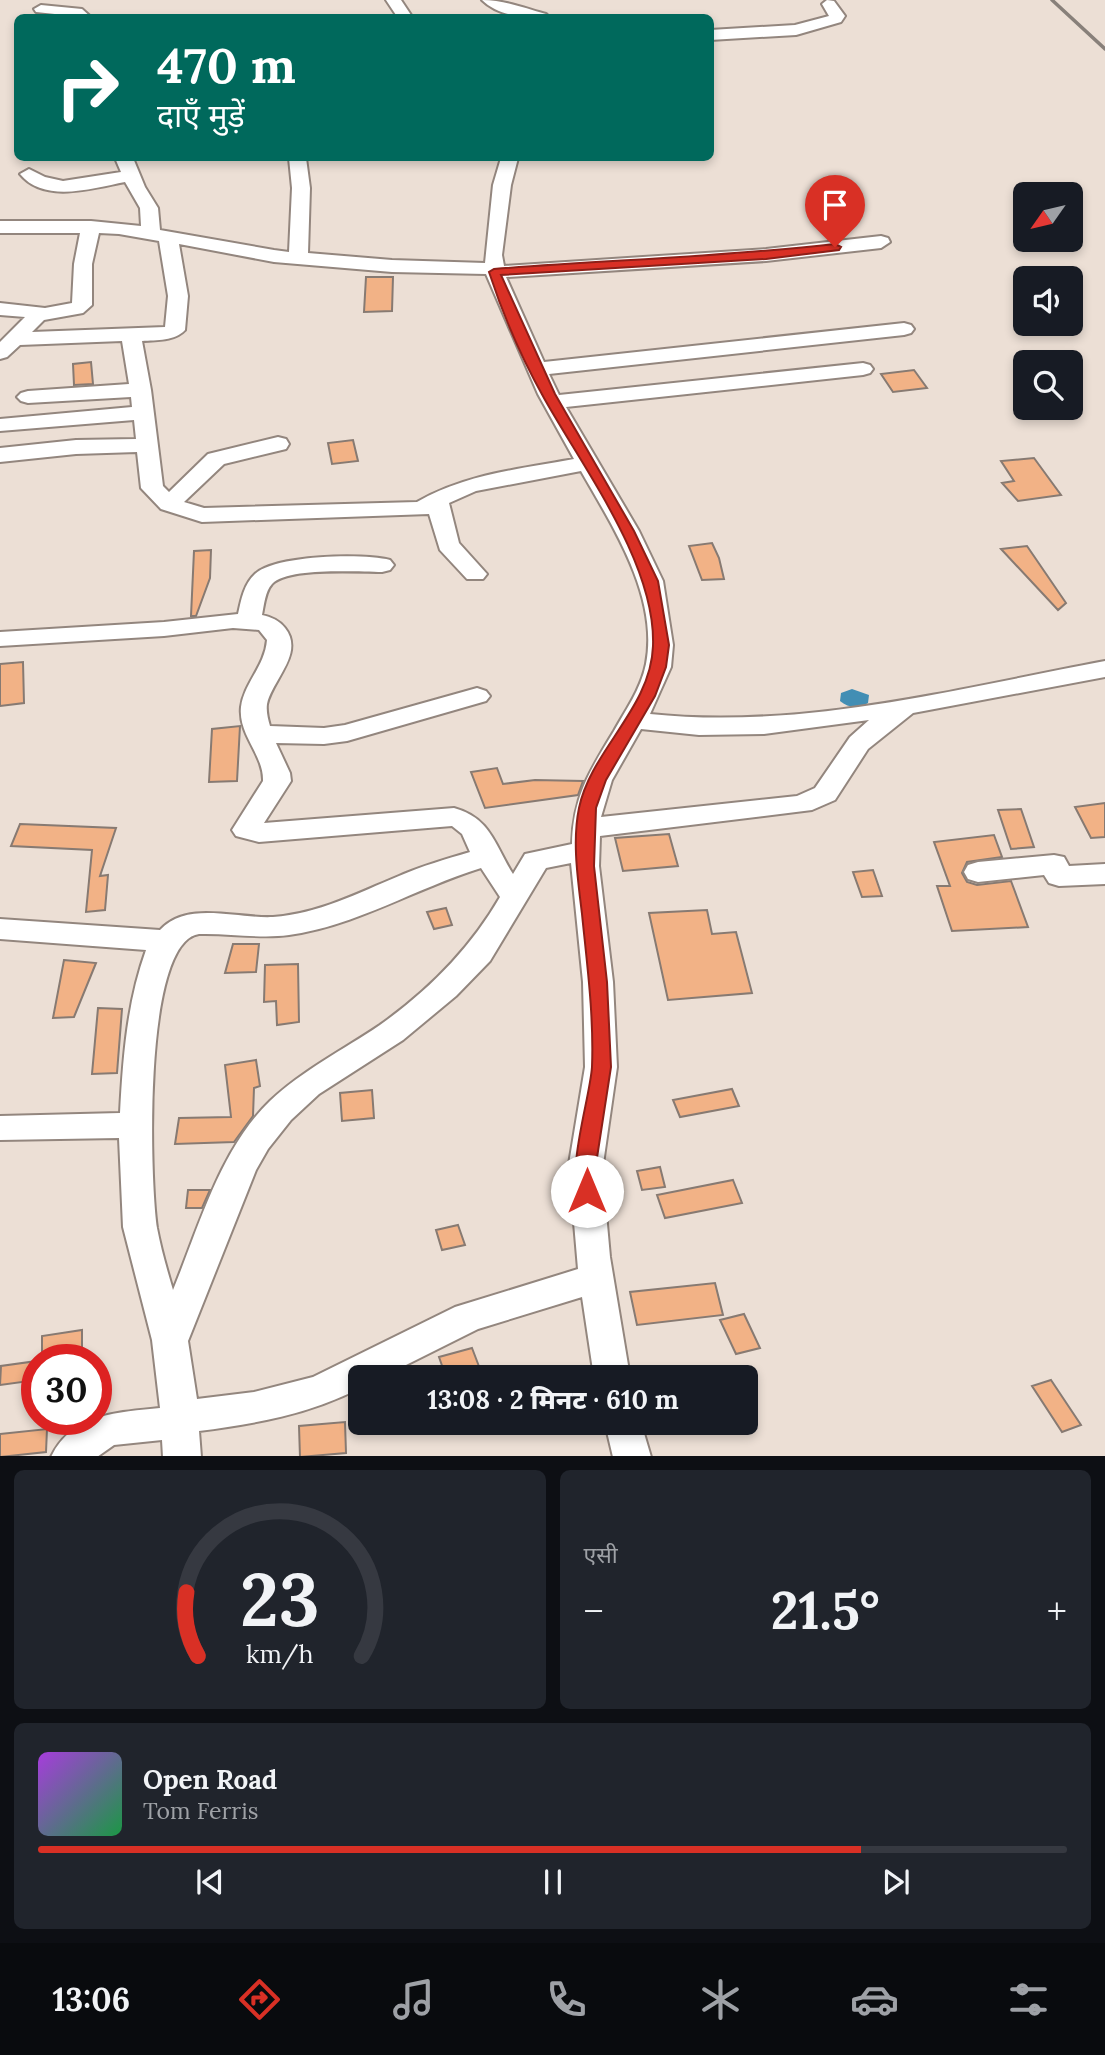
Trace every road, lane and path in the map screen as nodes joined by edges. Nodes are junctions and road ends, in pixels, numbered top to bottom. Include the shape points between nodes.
1 (489, 0) edge
2 (830, 4) dead end
3 (41, 9) dead end
4 (80, 14) edge
5 (528, 14) edge
6 (714, 35) edge
7 (125, 161) edge
8 (297, 161) edge
9 (508, 161) edge
10 (29, 174) dead end
11 (132, 175) junction
12 (90, 226) junction
13 (0, 227) edge
14 (159, 235) junction
15 (881, 242) dead end
16 (298, 258) junction
17 (494, 271) junction
18 (0, 309) edge
19 (42, 313) junction
20 (904, 329) dead end
21 (131, 335) junction
22 (7, 346) edge
23 (536, 369) junction
24 (863, 369) dead end
25 (141, 390) junction
26 (28, 397) dead end
27 (552, 402) junction
28 (144, 413) junction
29 (0, 425) edge
30 (278, 444) dead end
31 (146, 445) junction
32 (0, 454) edge
33 (588, 463) junction
34 (437, 502) junction
35 (169, 504) junction
36 (382, 565) dead end
37 (475, 574) dead end
38 (248, 620) junction
39 (0, 639) edge
40 (1104, 672) edge
41 (477, 696) dead end
42 (911, 706) junction
43 (632, 720) junction
44 (260, 734) junction
45 (586, 840) junction
46 (489, 856) junction
47 (978, 872) dead end
48 (1105, 874) edge
49 (515, 898) junction
50 (0, 929) edge
51 (166, 942) junction
52 (136, 1125) junction
53 (0, 1128) edge
54 (596, 1278) junction
55 (170, 1341) junction
56 (610, 1365) edge
57 (180, 1432) edge
58 (627, 1435) edge
59 (71, 1456) edge
60 (632, 1456) edge

1 - 5 street
2 - 6 street via 836,19 802,29
3 - 4 street
7 - 11 street
8 - 16 street
9 - 17 street
10 - 11 street via 54,187
11 - 14 street
12 - 13 street
12 - 14 street
12 - 19 street via 82,305
14 - 16 street
14 - 21 street via 178,296 176,328 163,334
15 - 17 street via 766,255
16 - 17 street
17 - 23 street
18 - 19 street
19 - 22 street
20 - 23 street
21 - 22 street
21 - 25 street
23 - 27 street
24 - 27 street
25 - 26 street
25 - 28 street
27 - 33 street
28 - 29 street
28 - 31 street
30 - 35 street via 216,459
31 - 32 street
31 - 35 street via 152,488
33 - 34 street via 471,485
33 - 43 street via 651,581 661,645 658,667
34 - 35 street via 412,510 222,516
34 - 37 street via 448,545
36 - 38 street via 269,573 260,582
38 - 39 street
38 - 44 street via 270,625 278,644 274,669 254,705
40 - 42 street
41 - 44 street via 347,733
42 - 43 street via 764,726 699,727
42 - 45 street via 867,734 825,794 815,800
43 - 45 street via 587,808
44 - 46 street via 277,781 245,827 248,832 454,817 474,829
45 - 49 street via 535,861
45 - 54 street via 601,1031 601,1067 586,1164
46 - 49 street
46 - 51 street via 408,883 328,918 270,927 190,925 175,931
47 - 48 street via 1055,864 1059,876
49 - 55 street via 479,954 445,988 392,1032 308,1086 256,1140
50 - 51 street
51 - 52 street via 143,1010
52 - 53 street
52 - 55 street via 140,1229
54 - 56 street
54 - 57 street via 468,1317 320,1391
55 - 57 street
57 - 59 street via 114,1429 96,1434
58 - 60 street

